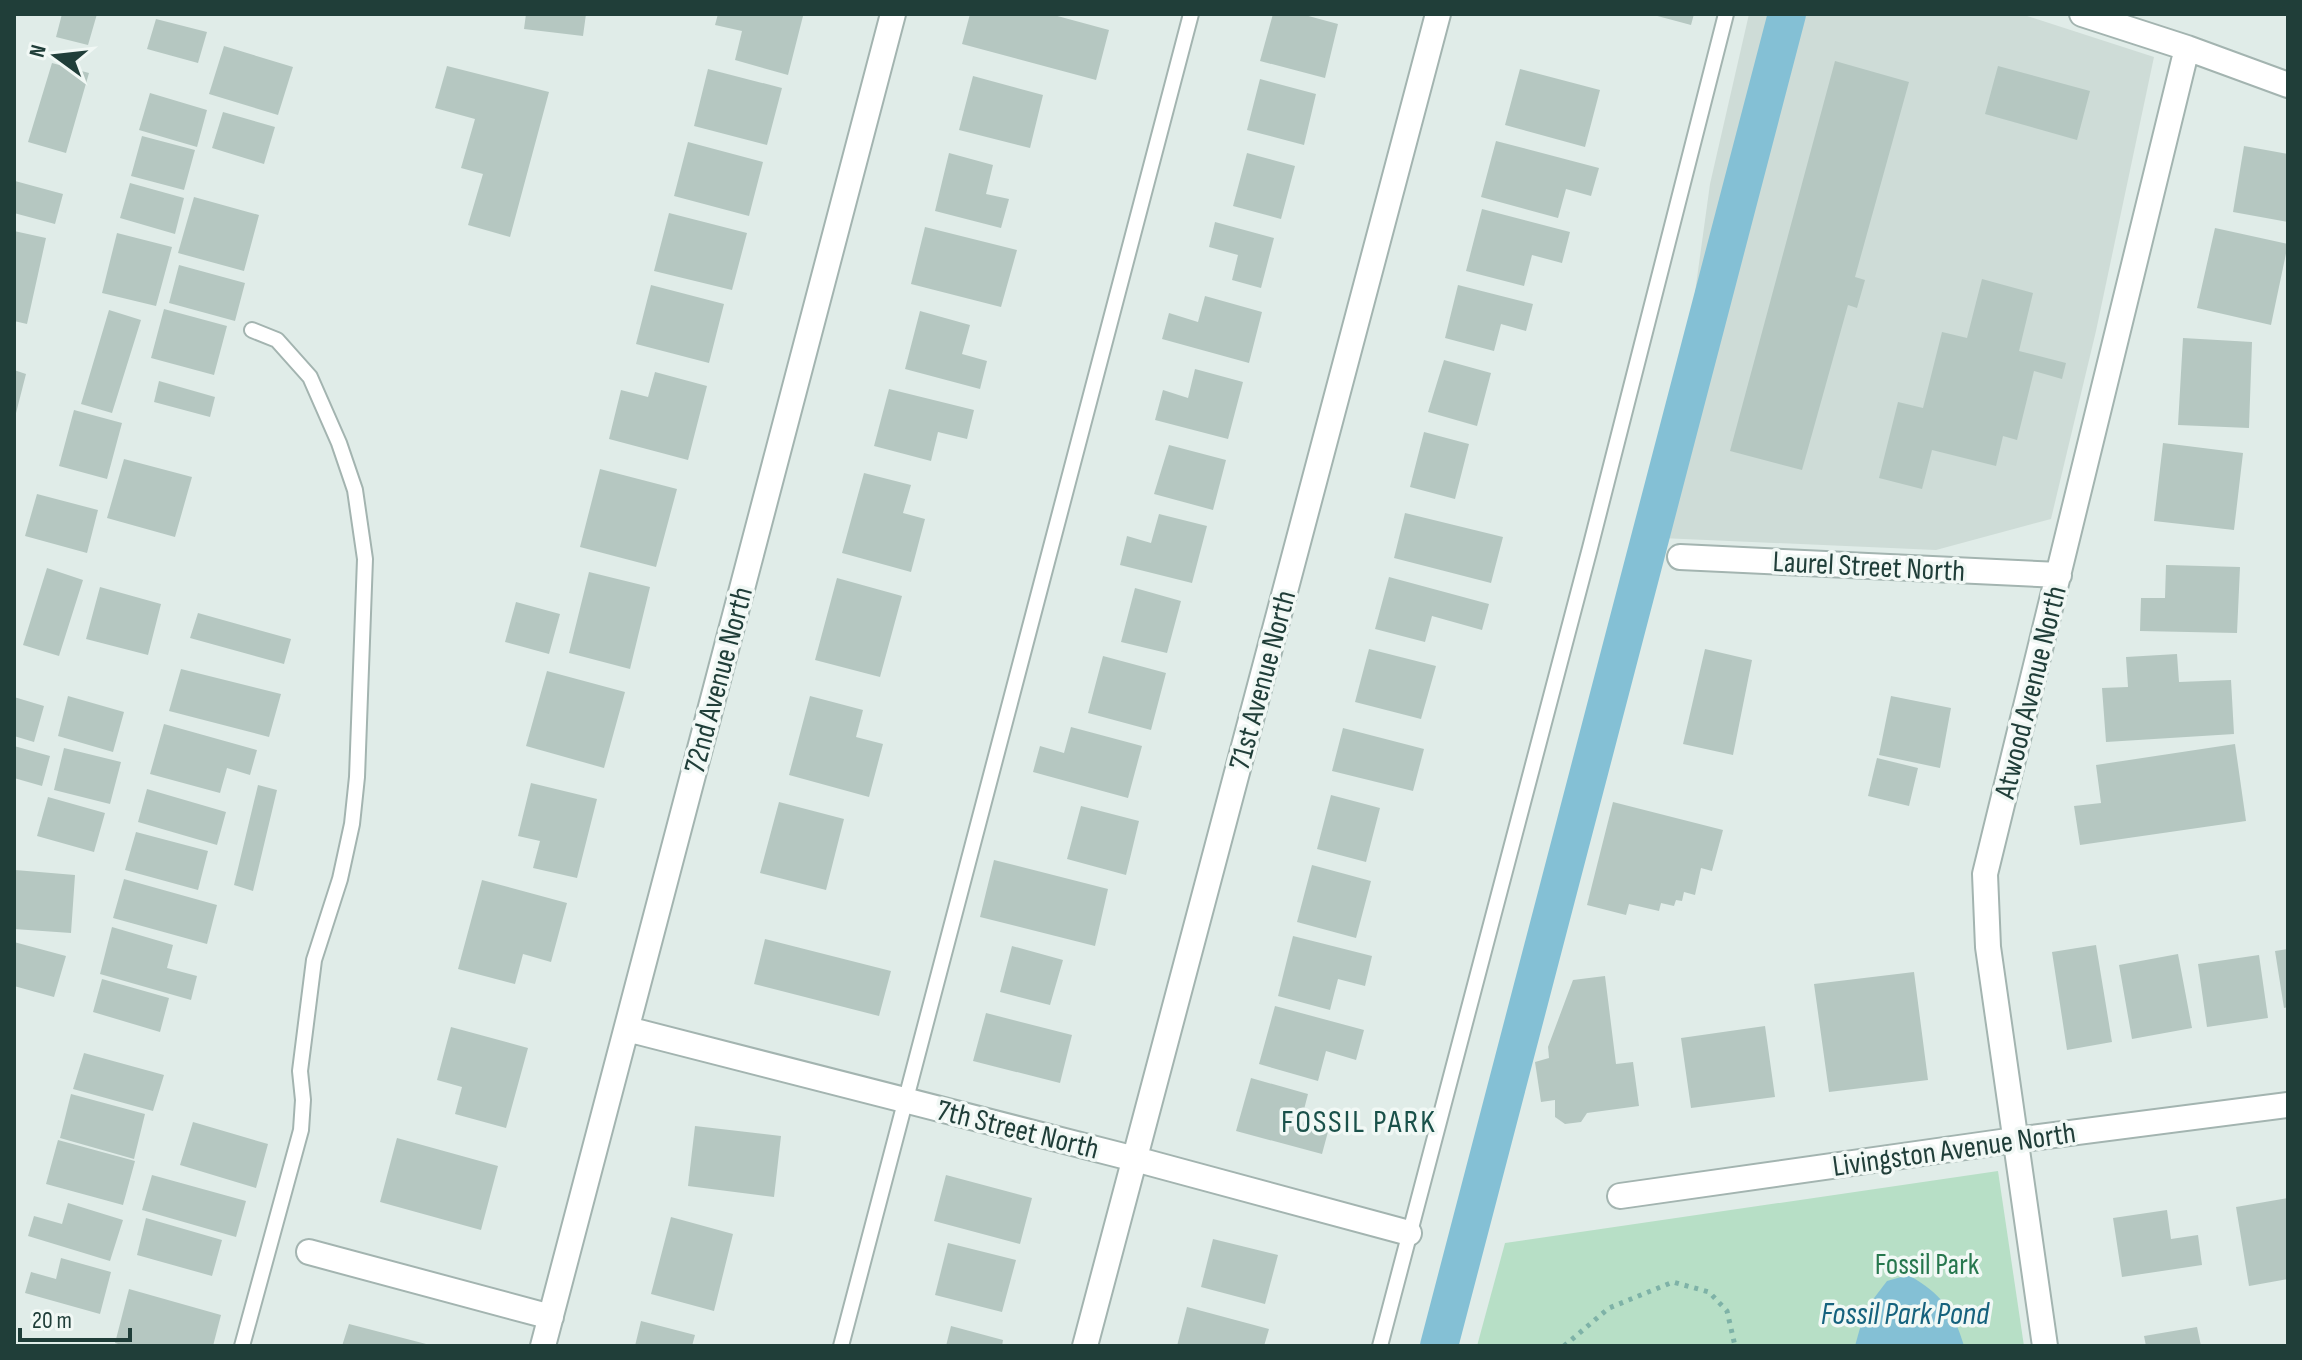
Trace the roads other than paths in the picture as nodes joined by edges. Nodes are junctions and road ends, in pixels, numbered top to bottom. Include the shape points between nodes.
1 (893, 14) edge
2 (1191, 14) edge
3 (1438, 14) edge
4 (1726, 14) edge
5 (2082, 14) edge
6 (2187, 48) junction
7 (2288, 85) edge
8 (252, 330) dead end
9 (1680, 557) dead end
10 (2059, 575) junction
11 (627, 1029) junction
12 (906, 1101) junction
13 (2288, 1105) edge
14 (2015, 1140) junction
15 (1135, 1159) junction
16 (1620, 1196) dead end
17 (1409, 1233) junction
18 (309, 1252) dead end
19 (551, 1317) junction
20 (242, 1346) edge
21 (543, 1346) edge
22 (841, 1346) edge
23 (1085, 1346) edge
24 (1380, 1346) edge
25 (2045, 1346) edge

1 - 11 street, 72nd Avenue North
2 - 12 lane
3 - 15 street, 71st Avenue North
4 - 17 lane
5 - 6 street
6 - 7 street
6 - 10 street, Atwood Avenue North
8 - 20 lane via 277,340 310,377 355,490 365,559 352,824 314,960 300,1071 301,1130
9 - 10 street, Laurel Street North
10 - 14 street, Atwood Avenue North via 1985,874 1988,947
11 - 12 street, 7th Street North
11 - 19 street, 72nd Avenue North
12 - 15 street, 7th Street North
12 - 22 lane
13 - 14 street, Livingston Avenue North
14 - 16 street, Livingston Avenue North
14 - 25 street, Atwood Avenue North
15 - 17 street, 7th Street North
15 - 23 street, 71st Avenue North
17 - 24 lane
18 - 19 street
19 - 21 street, 72nd Avenue North

